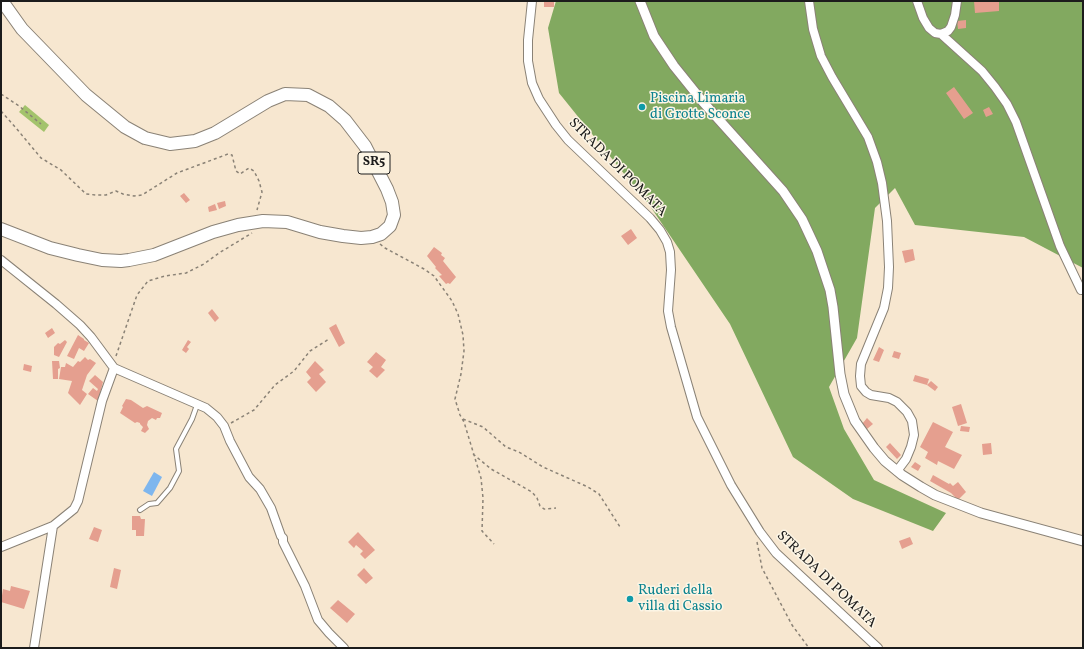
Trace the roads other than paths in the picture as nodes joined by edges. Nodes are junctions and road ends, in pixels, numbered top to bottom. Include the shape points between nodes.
1 (2, 1) edge
2 (532, 1) edge
3 (640, 1) edge
4 (809, 1) edge
5 (917, 1) edge
6 (957, 1) edge
7 (941, 34) junction
8 (1, 229) edge
9 (1, 260) edge
10 (1081, 290) dead end
11 (114, 367) junction
12 (197, 405) junction
13 (897, 471) junction
14 (140, 510) dead end
15 (53, 526) junction
16 (1083, 541) edge
17 (1, 547) edge
18 (34, 648) edge
19 (344, 648) edge
20 (878, 648) edge

1 - 8 main road, SR5 via 22,29 86,95 125,127 145,138 170,144 195,141 215,133 268,101 285,94 308,95 329,106 345,120 365,146 387,189 394,215 390,226 372,237 343,236 287,222 263,221 213,232 154,255 121,261 102,260 50,248
2 - 20 street, STRADA DI POMATA via 528,61 532,83 539,99 564,136 650,218 667,242 671,270 668,308 671,327 697,417 731,485 773,549
3 - 13 street via 656,40 677,70 780,187 802,219 817,251 831,294 840,374 846,401 867,439
4 - 13 street via 813,29 821,56 868,137 882,183 887,221 888,288 881,314 861,364 860,379 861,386 866,392 897,402 912,421 914,435 911,447
5 - 7 street via 929,28
6 - 7 street via 951,27
7 - 10 street via 982,71 1007,104 1016,122 1063,255
9 - 11 street via 80,326
11 - 12 street
11 - 15 street via 102,401 78,501 71,512
12 - 14 lane via 176,449 179,471 170,488 157,503 148,504
12 - 19 street via 206,408 225,428 238,458 271,508 283,542 305,586 318,620
13 - 16 street via 926,490 959,505
15 - 17 street
15 - 18 street

